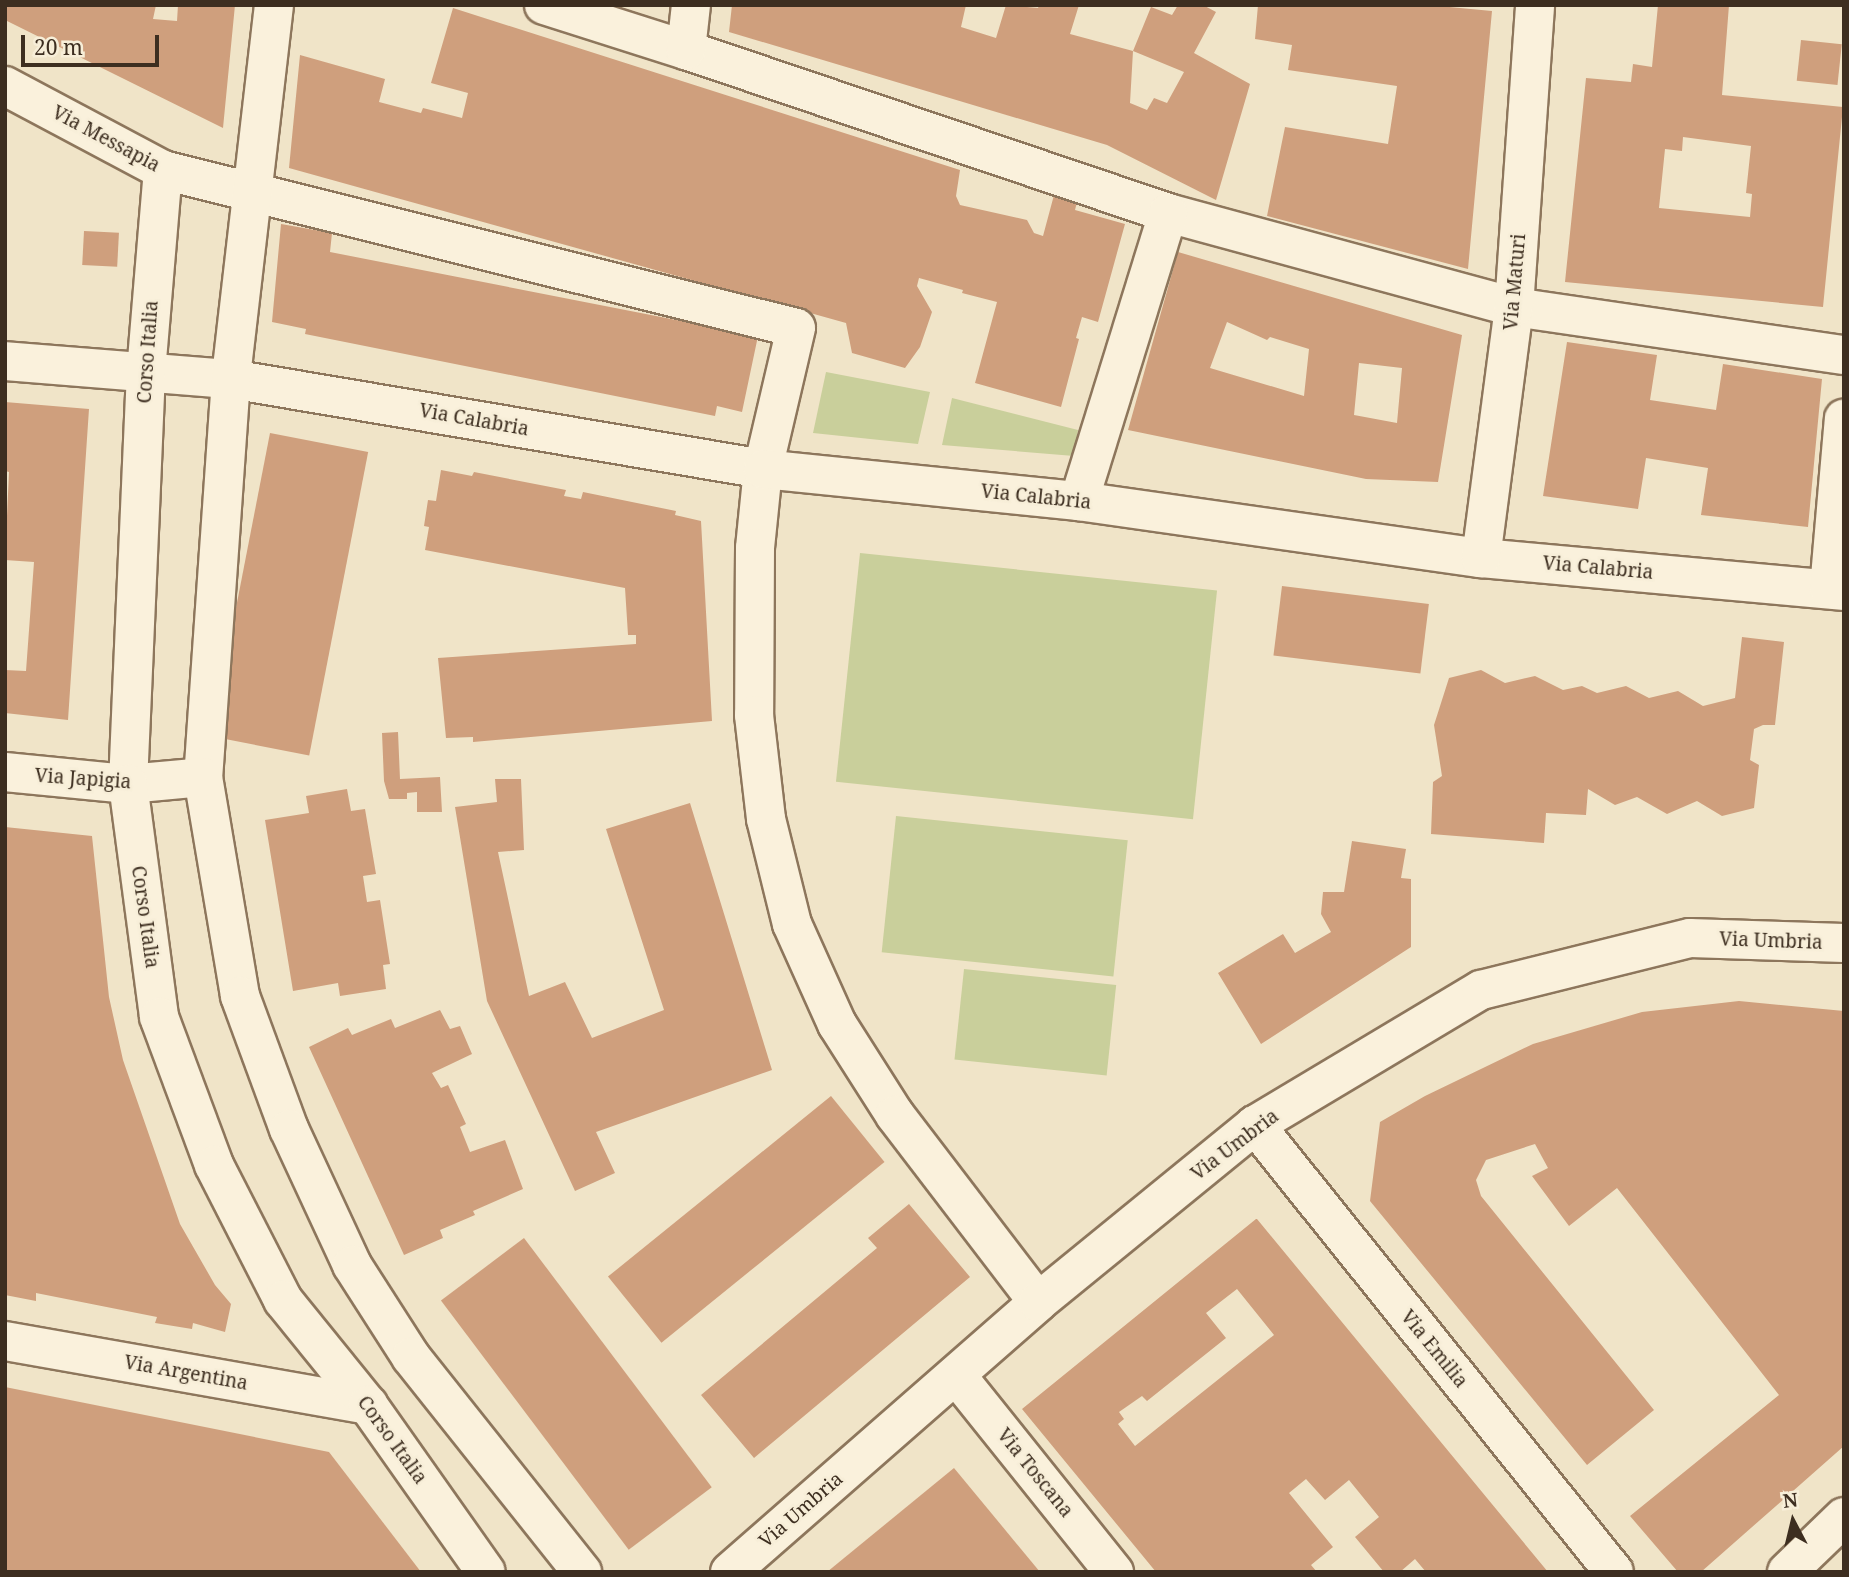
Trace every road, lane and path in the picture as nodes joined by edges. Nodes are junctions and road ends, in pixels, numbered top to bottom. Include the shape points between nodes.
1 (274, 5) edge
2 (544, 5) edge
3 (691, 5) edge
4 (1535, 5) edge
5 (686, 50) junction
6 (5, 86) edge
7 (163, 170) junction
8 (251, 194) junction
9 (1168, 213) junction
10 (1514, 307) junction
11 (1844, 355) edge
12 (5, 361) edge
13 (146, 372) junction
14 (231, 379) junction
15 (1844, 419) edge
16 (762, 469) junction
17 (1079, 501) junction
18 (1481, 558) junction
19 (1837, 590) edge
20 (5, 772) edge
21 (203, 777) junction
22 (128, 784) junction
23 (1844, 943) edge
24 (1255, 1125) junction
25 (1038, 1302) junction
26 (5, 1341) edge
27 (956, 1375) junction
28 (368, 1405) junction
29 (1844, 1517) edge
30 (486, 1572) edge
31 (582, 1572) edge
32 (730, 1572) edge
33 (1114, 1572) edge
34 (1614, 1572) edge
35 (1787, 1572) edge

1 - 8 street
2 - 5 street
3 - 5 street
4 - 10 street, Via Maturi
5 - 9 street
6 - 7 street, Via Messapia
7 - 8 street, Via Messapia
7 - 13 street, Corso Italia
8 - 14 street
8 - 16 street, Via Messapia via 796,328
9 - 10 street
9 - 17 street
10 - 11 street
10 - 18 street, Via Maturi
12 - 13 street, Via Calabria
13 - 14 street, Via Calabria
13 - 22 street, Corso Italia
14 - 16 street, Via Calabria
14 - 21 street
15 - 19 street
16 - 17 street, Via Calabria
16 - 25 street via 755,548 754,715 766,819 792,924 836,1024 895,1115
17 - 18 street, Via Calabria
18 - 19 street, Via Calabria
20 - 22 street, Via Japigia
21 - 22 street, Via Japigia
21 - 31 street via 240,996 289,1129 352,1265 411,1357
22 - 28 street, Corso Italia via 159,1017 214,1165 283,1300
23 - 24 street, Via Umbria via 1690,938 1481,990
24 - 25 street, Via Umbria
24 - 34 street, Via Emilia
25 - 27 street, Via Umbria
26 - 28 street, Via Argentina
27 - 32 street, Via Umbria
27 - 33 street, Via Toscana
28 - 30 street, Corso Italia
29 - 35 street

